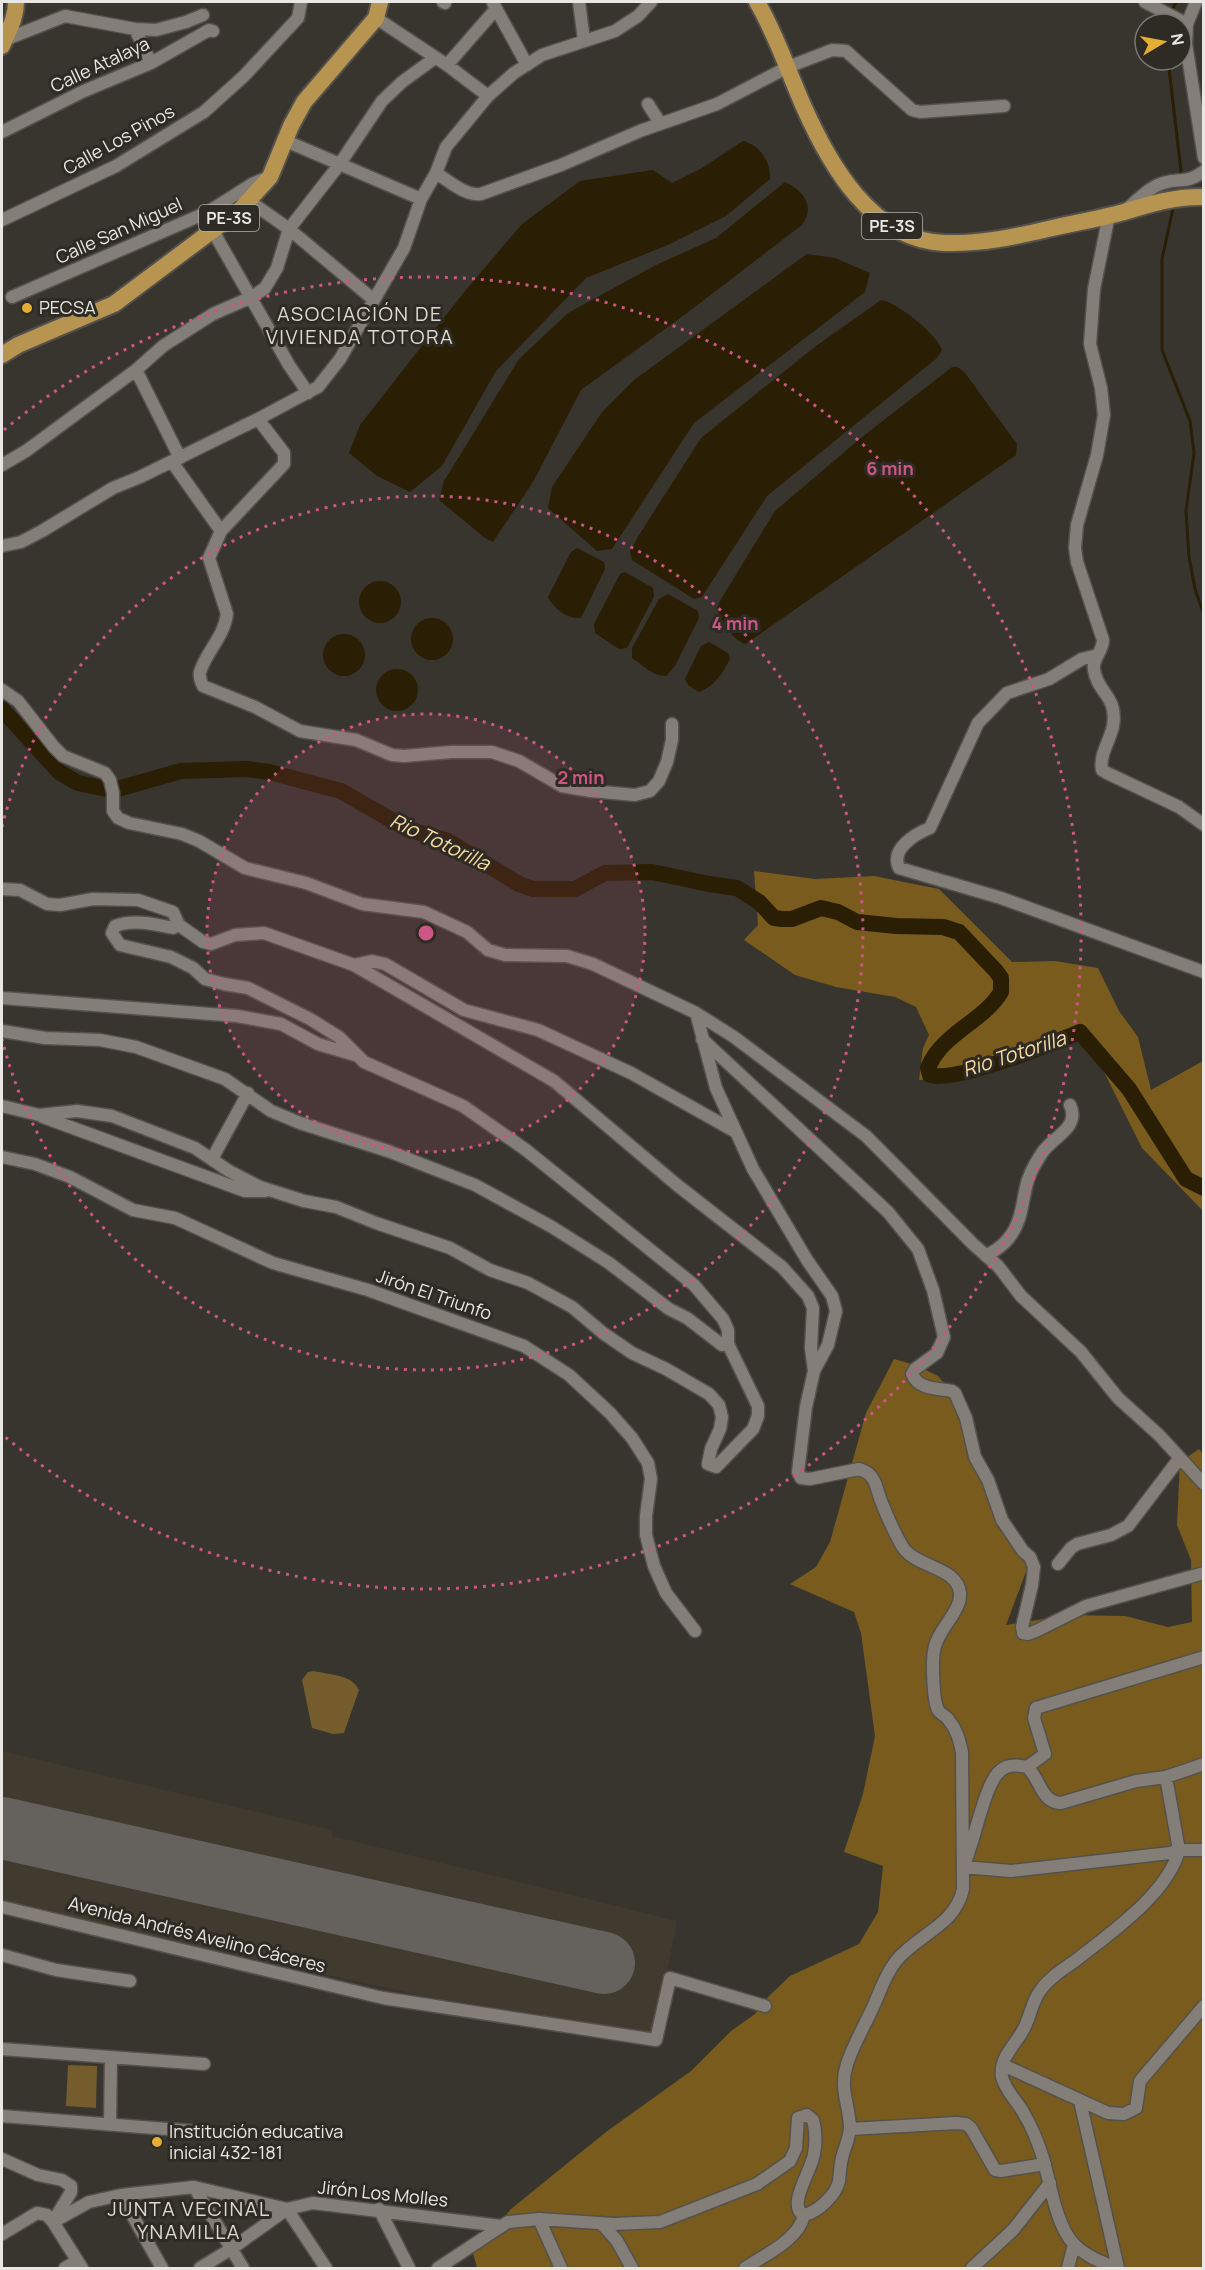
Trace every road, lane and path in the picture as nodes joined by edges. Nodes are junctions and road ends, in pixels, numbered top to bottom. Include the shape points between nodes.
1 (16, 2) edge
2 (301, 2) edge
3 (579, 2) edge
4 (651, 2) edge
5 (757, 2) edge
6 (1145, 2) edge
7 (494, 5) edge
8 (378, 10) edge
9 (1164, 12) edge
10 (203, 15) dead end
11 (135, 29) junction
12 (213, 31) dead end
13 (584, 40) junction
14 (2, 43) edge
15 (435, 58) junction
16 (151, 63) junction
17 (447, 65) junction
18 (527, 65) junction
19 (788, 67) junction
20 (1190, 72) edge
21 (488, 96) junction
22 (648, 104) dead end
23 (1004, 106) dead end
24 (660, 123) junction
25 (2, 132) edge
26 (286, 141) junction
27 (1203, 158) edge
28 (339, 165) junction
29 (1203, 171) edge
30 (436, 173) junction
31 (270, 177) junction
32 (1195, 191) edge
33 (421, 199) junction
34 (248, 200) junction
35 (1116, 214) junction
36 (2, 220) edge
37 (289, 229) junction
38 (213, 231) junction
39 (12, 297) dead end
40 (252, 297) junction
41 (374, 300) junction
42 (2, 355) edge
43 (136, 370) junction
44 (308, 393) junction
45 (258, 419) junction
46 (176, 460) junction
47 (2, 465) edge
48 (221, 531) junction
49 (2, 546) edge
50 (1098, 655) junction
51 (2, 690) edge
52 (672, 724) dead end
53 (1203, 825) edge
54 (2, 889) edge
55 (179, 925) junction
56 (354, 965) junction
57 (1203, 972) edge
58 (2, 998) edge
59 (696, 1012) junction
60 (2, 1031) edge
61 (701, 1038) junction
62 (356, 1055) junction
63 (248, 1093) junction
64 (1070, 1105) dead end
65 (2, 1106) edge
66 (39, 1116) junction
67 (736, 1132) junction
68 (2, 1157) edge
69 (212, 1159) junction
70 (272, 1191) junction
71 (986, 1256) junction
72 (728, 1344) junction
73 (814, 1371) junction
74 (1179, 1458) junction
75 (1203, 1484) edge
76 (1058, 1564) dead end
77 (1203, 1573) edge
78 (695, 1631) dead end
79 (1203, 1657) edge
80 (1203, 1764) edge
81 (1027, 1767) junction
82 (1166, 1777) junction
83 (1179, 1850) junction
84 (1203, 1850) edge
85 (963, 1867) junction
86 (2, 1907) edge
87 (2, 1955) edge
88 (130, 1981) dead end
89 (765, 2006) dead end
90 (1203, 2006) edge
91 (2, 2049) edge
92 (111, 2058) junction
93 (204, 2064) dead end
94 (1003, 2065) junction
95 (1080, 2101) junction
96 (2, 2116) edge
97 (110, 2124) junction
98 (850, 2128) junction
99 (192, 2131) dead end
100 (2, 2159) edge
101 (1045, 2164) junction
102 (1050, 2183) junction
103 (195, 2187) junction
104 (121, 2195) junction
105 (287, 2209) junction
106 (379, 2209) junction
107 (804, 2215) junction
108 (539, 2219) junction
109 (53, 2222) junction
110 (601, 2223) junction
111 (501, 2226) junction
112 (2, 2235) edge
113 (1074, 2244) junction
114 (231, 2249) junction
115 (79, 2265) edge
116 (65, 2268) edge
117 (162, 2268) edge
118 (200, 2268) edge
119 (243, 2268) edge
120 (326, 2268) edge
121 (409, 2268) edge
122 (438, 2268) edge
123 (560, 2268) edge
124 (632, 2268) edge
125 (745, 2268) edge
126 (972, 2268) edge
127 (1068, 2268) edge
128 (1117, 2268) edge

1 - 14 highway via 11,26
2 - 36 street, Calle Los Pinos via 298,18 204,112 116,166
3 - 13 street
4 - 13 street via 615,31
5 - 19 highway, PE-3S
6 - 9 street
7 - 17 street
7 - 18 street
8 - 15 street
8 - 26 highway, PE-3S via 304,102
10 - 11 street via 156,30
11 - 14 street via 65,16
11 - 16 street
12 - 16 street, Calle Atalaya
13 - 18 street via 542,55
15 - 17 street
15 - 28 street via 382,101
16 - 25 street, Calle Atalaya
17 - 21 street
18 - 21 street
19 - 23 street via 840,49 912,111
19 - 24 street via 717,104
19 - 35 highway, PE-3S via 830,157 853,193 867,209 902,231 943,243 983,242
20 - 27 street
21 - 30 street via 446,147
22 - 24 street
24 - 30 street via 481,194 466,192
26 - 28 street
26 - 31 highway, PE-3S
28 - 33 street
28 - 37 street
29 - 32 street
30 - 33 street
31 - 34 highway, PE-3S
31 - 39 street, Calle San Miguel via 208,212
32 - 35 highway, PE-3S
32 - 35 street via 1164,183
33 - 41 street via 404,248
34 - 37 street
34 - 38 highway, PE-3S
35 - 50 street via 1094,289 1090,344 1104,415 1075,548 1103,637
37 - 40 street via 273,275 265,288
37 - 41 street
38 - 40 street
38 - 42 highway, PE-3S via 114,304
40 - 43 street via 202,321 163,346
40 - 44 street
41 - 44 street via 340,359 318,387
43 - 46 street
43 - 47 street
44 - 45 street
45 - 46 street
45 - 48 street via 284,453 284,464
46 - 48 street
46 - 49 street via 113,488 21,542
48 - 52 street via 209,558 225,604 225,623 200,679 203,686 300,731 356,740 404,756 492,752 519,761 562,786 635,795 650,791 660,780 672,740
50 - 53 street via 1094,673 1114,707 1102,770 1179,807
50 - 57 street via 1082,658 1049,679 1006,693 978,723 930,828 905,842 897,865 1001,898
51 - 59 street via 18,701 63,756 105,773 118,818 182,834 245,868 306,883 362,904 424,912 505,956 567,956 593,964
54 - 55 street via 20,890 47,904 138,900 172,912
55 - 56 street via 211,944 235,935 264,933
55 - 62 street via 173,928 121,923 114,926 112,933 120,945 171,957 205,979 248,988 289,1008 339,1037
56 - 67 street via 372,961 386,964 464,1010 538,1030 631,1073
56 - 73 street via 554,1082 782,1267 808,1296 813,1308
58 - 62 street via 237,1016 280,1024 318,1044
59 - 61 street
59 - 71 street via 866,1136
60 - 63 street via 136,1047 225,1079
61 - 67 street via 716,1088
61 - 77 street via 881,1205 918,1249 944,1336 937,1353 912,1374 924,1387 955,1393 966,1418 975,1457 992,1489 1002,1520 1030,1557 1034,1567 1023,1633 1036,1631 1086,1606
62 - 72 street via 463,1106 526,1150 694,1285 723,1319
63 - 69 street
63 - 72 street via 271,1111 300,1123 475,1185 552,1227 722,1345
64 - 71 street via 1073,1117 1069,1126 1042,1152 1027,1184 1016,1228
65 - 66 street
66 - 69 street via 77,1111 112,1116 195,1148
66 - 70 street via 245,1191
67 - 73 street via 753,1169 832,1296 836,1311 832,1329
68 - 78 street, Jirón El Triunfo via 70,1177 133,1210 175,1218 273,1263 368,1290 524,1346 569,1376 610,1413 648,1463 651,1479 646,1535 654,1566 666,1593
69 - 70 street
70 - 72 street via 336,1207 450,1248 572,1307 632,1353 709,1394 719,1405 720,1429 708,1456 708,1464 716,1467 753,1429 758,1416 758,1406
71 - 74 street
73 - 85 street via 798,1465 801,1478 866,1471 873,1478 902,1546 914,1560 946,1572 958,1585 957,1605 933,1650 933,1696 938,1709 958,1733 960,1743
74 - 75 street
74 - 76 street via 1128,1526 1077,1544
79 - 81 street via 1036,1708 1034,1718 1045,1754
80 - 82 street
81 - 82 street via 1053,1802
81 - 85 street via 1011,1766 999,1771
82 - 83 street
83 - 84 street
83 - 85 street via 1011,1871
83 - 94 street via 1171,1868 1137,1912 1040,1991 1027,2025
85 - 98 street via 963,1889 953,1913 912,1944 885,1974 843,2082
86 - 89 street, Avenida Andrés Avelino Cáceres via 384,1998 656,2040 670,1978
87 - 88 street via 56,1971
90 - 95 street via 1140,2081 1139,2098 1131,2112 1108,2113
91 - 92 street
92 - 93 street
92 - 97 street
94 - 95 street
94 - 101 street via 1005,2084 1036,2137
95 - 128 street
96 - 97 street
97 - 99 street
98 - 101 street via 966,2124 995,2170
98 - 107 street via 834,2192
100 - 109 street via 71,2186
101 - 102 street
102 - 113 street via 1060,2219
102 - 126 street via 1013,2230
103 - 104 street, Jirón Los Molles
103 - 105 street, Jirón Los Molles
103 - 114 street
104 - 109 street, Jirón Los Molles via 89,2202
104 - 117 street
105 - 106 street, Jirón Los Molles via 313,2203
105 - 114 street
105 - 120 street
106 - 111 street, Jirón Los Molles
106 - 121 street
107 - 110 street via 797,2208 798,2197 816,2142 813,2120 807,2115 798,2118 796,2148 790,2161 757,2184 660,2222
107 - 125 street via 794,2235
108 - 110 street
108 - 111 street
108 - 123 street
109 - 112 street via 38,2213
109 - 115 street
110 - 124 street
111 - 122 street
113 - 127 street
113 - 128 street via 1094,2259
114 - 118 street
114 - 119 street
115 - 116 street

